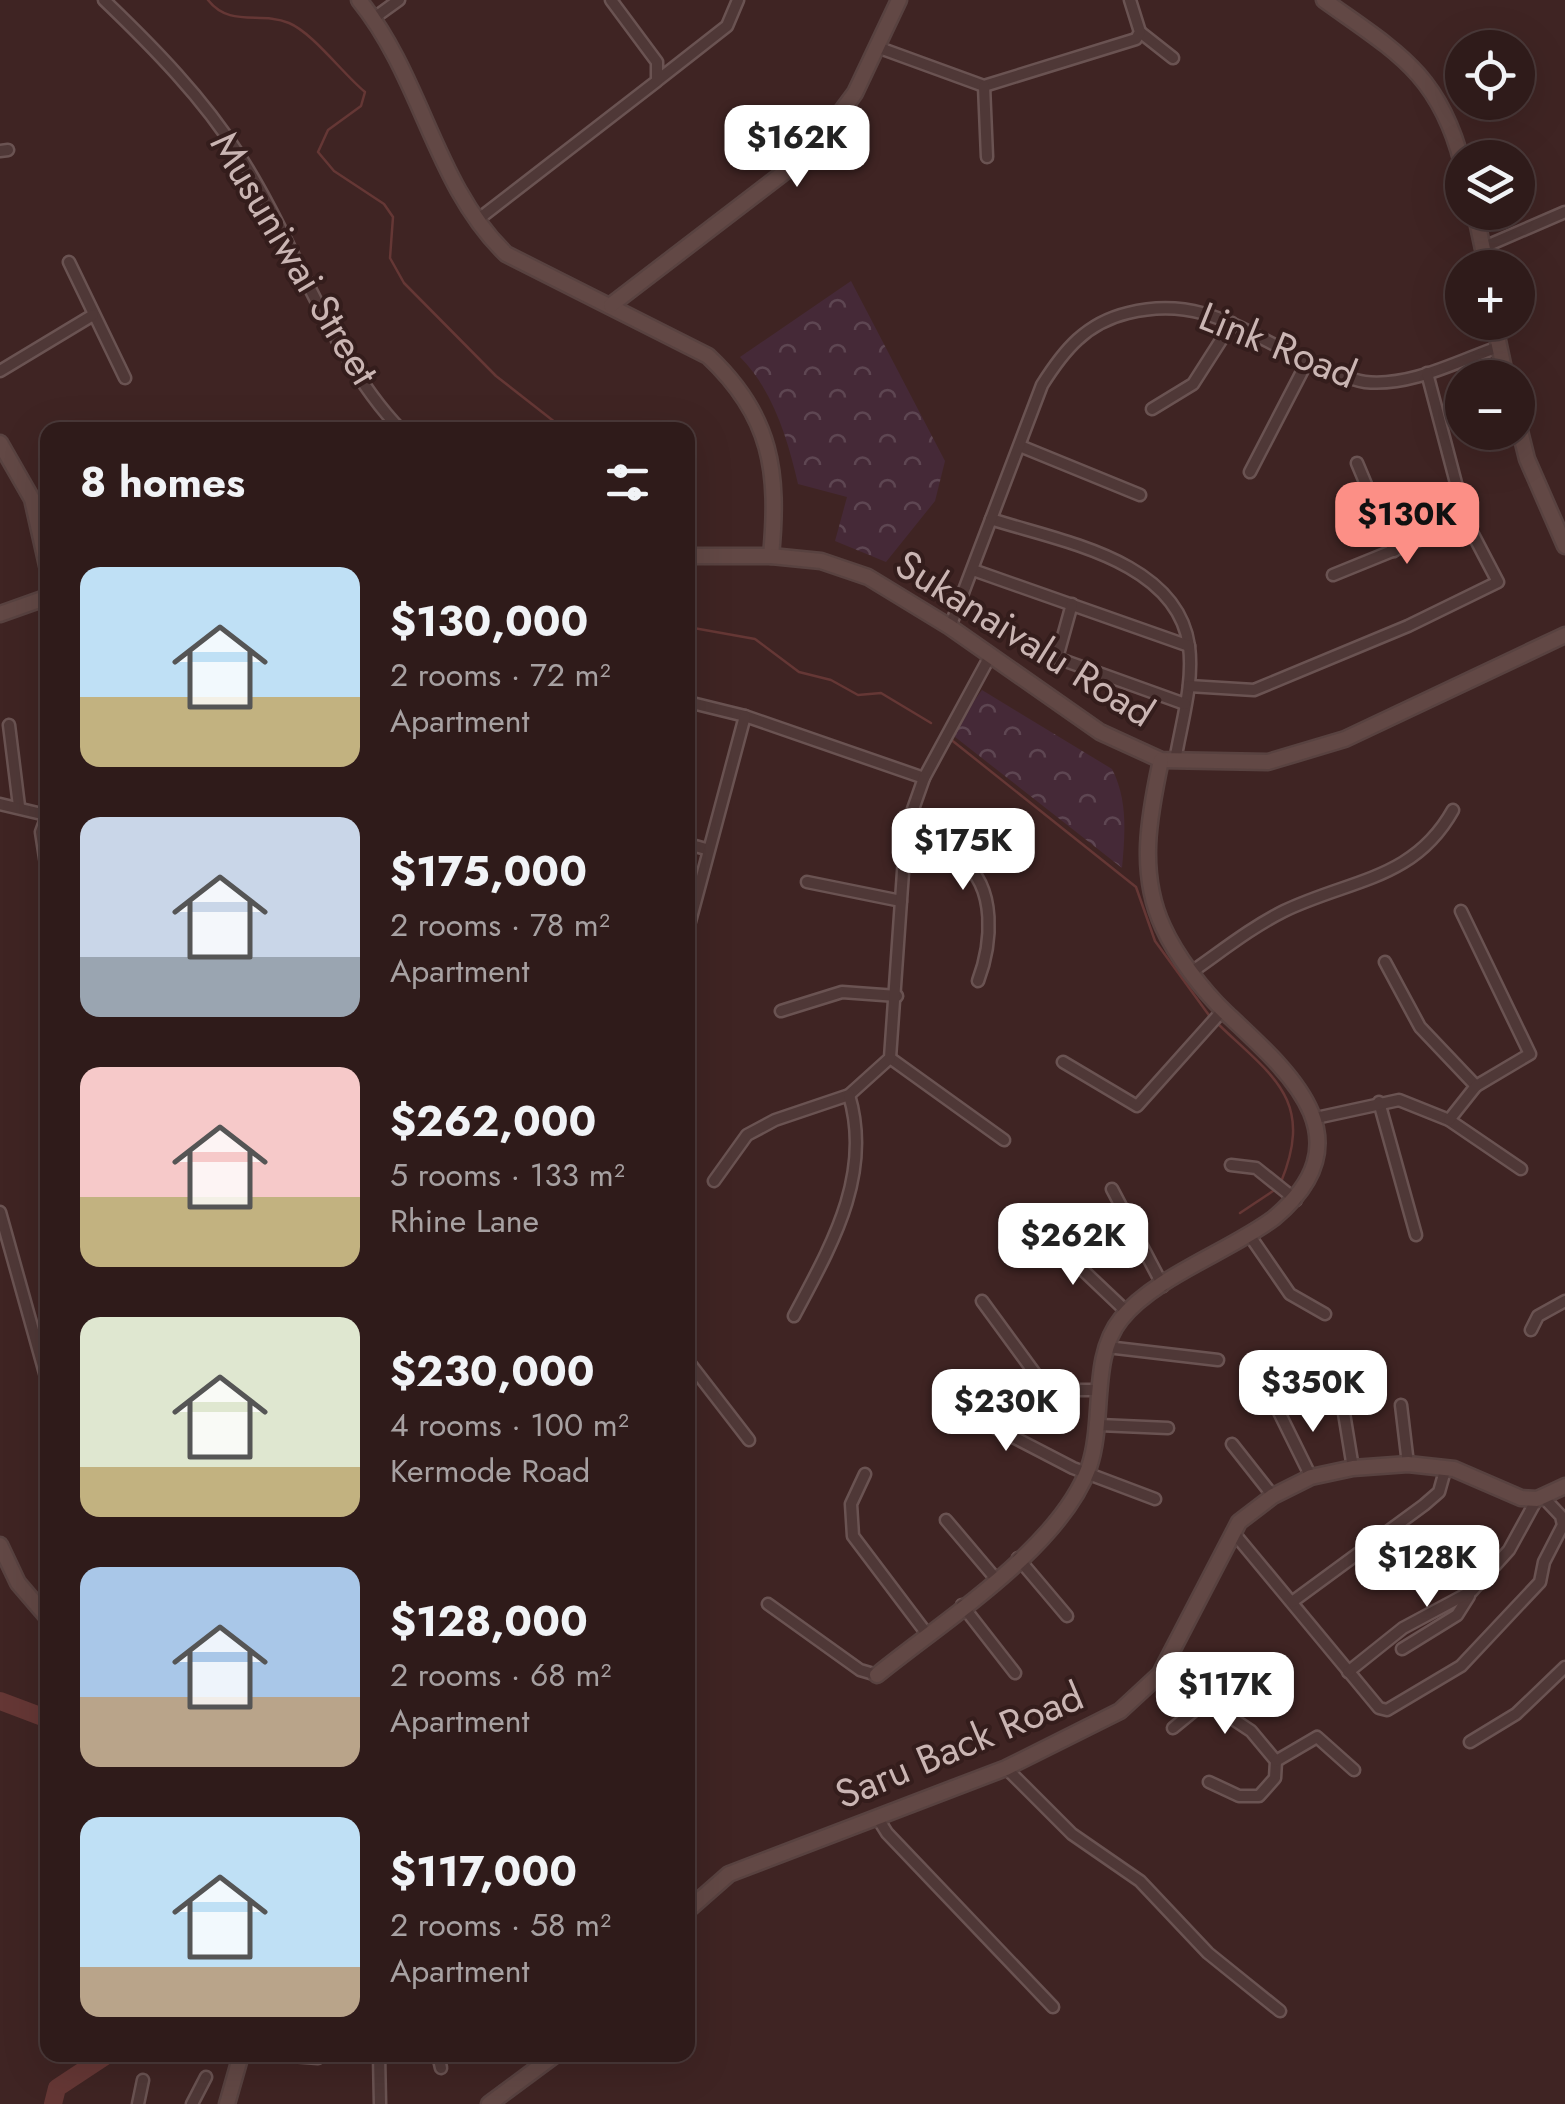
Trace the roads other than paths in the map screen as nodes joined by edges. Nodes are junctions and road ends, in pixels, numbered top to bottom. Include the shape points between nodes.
1 (104, 0) edge
2 (358, 0) edge
3 (399, 0) edge
4 (611, 0) edge
5 (738, 0) edge
6 (899, 0) edge
7 (1130, 0) edge
8 (1324, 0) edge
9 (374, 18) junction
10 (1140, 32) junction
11 (877, 47) junction
12 (1173, 58) dead end
13 (657, 81) junction
14 (984, 86) junction
15 (1454, 140) edge
16 (987, 157) dead end
17 (1565, 212) edge
18 (476, 221) junction
19 (1480, 230) edge
20 (1484, 247) junction
21 (1484, 250) edge
22 (70, 262) dead end
23 (611, 305) junction
24 (92, 315) junction
25 (1232, 323) junction
26 (1497, 340) edge
27 (1498, 347) junction
28 (1501, 360) edge
29 (1308, 362) junction
30 (0, 371) edge
31 (1427, 373) junction
32 (124, 378) dead end
33 (1152, 409) dead end
34 (392, 422) edge
35 (0, 443) edge
36 (1020, 446) junction
37 (1525, 450) edge
38 (1356, 463) dead end
39 (1250, 472) dead end
40 (1140, 495) dead end
41 (992, 519) junction
42 (1466, 521) junction
43 (40, 534) edge
44 (1565, 546) edge
45 (1394, 551) junction
46 (695, 556) edge
47 (771, 556) junction
48 (973, 570) junction
49 (1333, 575) dead end
50 (40, 601) edge
51 (1072, 604) junction
52 (0, 614) edge
53 (950, 627) junction
54 (1565, 636) edge
55 (1565, 644) edge
56 (1189, 646) junction
57 (1546, 648) junction
58 (989, 658) junction
59 (1188, 686) junction
60 (695, 704) edge
61 (1185, 704) junction
62 (746, 716) junction
63 (9, 725) dead end
64 (1168, 761) junction
65 (924, 778) junction
66 (0, 804) edge
67 (19, 806) junction
68 (1453, 810) dead end
69 (40, 812) edge
70 (906, 829) junction
71 (695, 846) edge
72 (706, 849) junction
73 (806, 882) dead end
74 (695, 898) edge
75 (901, 901) junction
76 (1461, 912) dead end
77 (1384, 962) dead end
78 (1193, 971) junction
79 (978, 981) dead end
80 (897, 996) junction
81 (780, 1011) dead end
82 (1217, 1020) junction
83 (890, 1058) junction
84 (1063, 1062) dead end
85 (1476, 1086) junction
86 (849, 1094) junction
87 (1379, 1102) junction
88 (1316, 1118) junction
89 (1448, 1120) junction
90 (1004, 1140) dead end
91 (1231, 1165) dead end
92 (1521, 1169) dead end
93 (714, 1180) dead end
94 (1112, 1188) dead end
95 (1296, 1200) junction
96 (0, 1212) edge
97 (1416, 1235) dead end
98 (1046, 1236) dead end
99 (1250, 1236) junction
100 (1163, 1286) junction
101 (1565, 1300) edge
102 (982, 1301) dead end
103 (1126, 1312) junction
104 (1325, 1314) dead end
105 (794, 1316) dead end
106 (1531, 1330) dead end
107 (1107, 1347) junction
108 (40, 1355) edge
109 (1218, 1360) dead end
110 (695, 1370) edge
111 (1102, 1390) junction
112 (940, 1399) dead end
113 (1342, 1400) dead end
114 (1402, 1405) dead end
115 (1278, 1410) dead end
116 (1099, 1424) junction
117 (1168, 1428) dead end
118 (749, 1440) dead end
119 (1232, 1444) dead end
120 (1408, 1464) junction
121 (1353, 1468) junction
122 (1446, 1468) junction
123 (1087, 1472) junction
124 (865, 1474) dead end
125 (1311, 1478) junction
126 (1565, 1486) edge
127 (1274, 1496) junction
128 (1540, 1498) junction
129 (1155, 1499) dead end
130 (946, 1520) dead end
131 (1233, 1532) junction
132 (0, 1546) edge
133 (1018, 1558) junction
134 (996, 1579) junction
135 (1472, 1591) junction
136 (1292, 1602) junction
137 (768, 1604) dead end
138 (962, 1605) junction
139 (40, 1609) edge
140 (1067, 1616) dead end
141 (927, 1634) junction
142 (1402, 1649) dead end
143 (1170, 1663) junction
144 (1565, 1667) edge
145 (1249, 1671) dead end
146 (1015, 1672) dead end
147 (1348, 1672) junction
148 (878, 1675) joint
149 (1206, 1701) junction
150 (1174, 1728) dead end
151 (1470, 1742) dead end
152 (1276, 1761) junction
153 (1006, 1768) junction
154 (1354, 1770) dead end
155 (1210, 1782) dead end
156 (878, 1817) junction
157 (695, 1904) edge
158 (1053, 2007) dead end
159 (1280, 2011) dead end
160 (239, 2062) edge
161 (379, 2062) edge
162 (440, 2062) edge
163 (546, 2062) edge
164 (441, 2068) dead end
165 (206, 2076) dead end
166 (144, 2080) dead end
167 (138, 2104) edge
168 (192, 2104) edge
169 (227, 2104) edge
170 (380, 2104) edge
171 (489, 2104) edge

1 - 34 street, Musuniwai Street via 146,40 239,154 344,350
2 - 9 main road
3 - 9 street
4 - 13 street via 657,62
5 - 13 street via 726,26
6 - 11 main road
7 - 10 street
8 - 15 main road via 1416,68 1439,96
9 - 18 main road
10 - 12 street
10 - 14 street via 1127,43
11 - 14 street
11 - 23 main road via 838,121 812,151
13 - 18 street
14 - 16 street
17 - 20 street
18 - 23 main road via 506,254
19 - 20 main road
20 - 21 main road
22 - 24 street
23 - 47 main road via 708,356 752,406 772,468
24 - 30 street
24 - 32 street
25 - 29 street, Link Road
25 - 33 street via 1192,384
25 - 36 street, Link Road via 1183,307 1154,306 1087,330 1063,350 1042,384
26 - 27 main road
27 - 28 main road
27 - 31 street, Link Road
29 - 31 street, Link Road via 1359,382 1390,384
29 - 39 street
31 - 42 street
35 - 43 main road via 32,499
36 - 40 street
36 - 41 street, Link Road
37 - 44 main road
38 - 45 street
41 - 48 street, Link Road
41 - 56 street via 1142,575 1169,602
42 - 45 street
42 - 59 street via 1498,582 1254,690
45 - 49 street
46 - 47 main road, Sukanaivalu Road
47 - 53 main road, Sukanaivalu Road via 821,561 868,577
48 - 51 street
48 - 53 street, Link Road
50 - 52 main road
51 - 56 street
51 - 61 street via 1056,656
53 - 58 main road, Sukanaivalu Road
54 - 57 main road, Sukanaivalu Road
55 - 57 main road, Sukanaivalu Road
56 - 59 street
57 - 64 main road, Sukanaivalu Road via 1268,762
58 - 64 main road, Sukanaivalu Road via 1100,732
58 - 65 street
59 - 61 street
60 - 62 street
61 - 64 street
62 - 65 street
62 - 72 street
63 - 67 street
64 - 78 main road via 1150,816 1150,894 1172,945
65 - 70 street
66 - 67 street
67 - 69 street
68 - 78 street via 1412,860 1284,911
70 - 75 street
70 - 79 street via 964,861 980,882 989,934
71 - 72 street
72 - 74 street
73 - 75 street
75 - 80 street
76 - 85 street via 1530,1054
77 - 85 street via 1420,1027
78 - 82 main road
80 - 81 street via 842,992
80 - 83 street
82 - 84 street via 1136,1106
82 - 88 main road via 1292,1075
83 - 86 street
83 - 90 street
85 - 89 street
86 - 93 street via 748,1136
86 - 105 street via 860,1143 851,1183 839,1226
87 - 88 street
87 - 89 street via 1409,1102
87 - 97 street
88 - 95 main road via 1312,1169
89 - 92 street
91 - 95 street via 1256,1168
94 - 100 street
95 - 99 main road
96 - 108 street
98 - 103 street
99 - 100 main road
99 - 104 street via 1290,1294
100 - 103 main road
101 - 106 street via 1538,1316
102 - 111 street via 1048,1390
103 - 107 main road
107 - 109 street
107 - 111 main road
110 - 118 street
111 - 116 main road
112 - 123 street
113 - 121 street
114 - 120 street
115 - 125 street
116 - 117 street
116 - 123 main road
119 - 127 street
120 - 121 main road, Saru Back Road
120 - 122 main road, Saru Back Road
121 - 125 main road, Saru Back Road
122 - 128 main road, Saru Back Road via 1521,1498
122 - 136 street via 1439,1492
123 - 129 street
123 - 133 main road via 1053,1524
124 - 141 street via 854,1491 852,1536
125 - 127 main road, Saru Back Road
126 - 128 main road
127 - 131 main road, Saru Back Road
128 - 135 street via 1509,1550
128 - 147 street via 1563,1525 1540,1582 1461,1666 1387,1710
130 - 134 street
131 - 136 street
131 - 143 main road, Saru Back Road
132 - 139 main road
133 - 134 main road
133 - 140 street
134 - 138 main road
135 - 142 street via 1456,1615
135 - 147 street via 1403,1628
136 - 147 street
137 - 148 street via 860,1670
138 - 141 main road
138 - 146 street
141 - 148 main road
143 - 145 street via 1203,1661 1231,1674
143 - 149 street
143 - 153 main road, Saru Back Road via 1120,1711
144 - 151 street via 1516,1714
149 - 150 street
149 - 152 street via 1251,1730
152 - 154 street via 1313,1737
152 - 155 street via 1275,1778 1259,1796 1239,1796
153 - 156 main road, Saru Back Road
153 - 159 street via 1072,1834 1140,1880 1208,1953
156 - 157 main road, Saru Back Road via 729,1874
156 - 158 street
160 - 169 main road
161 - 170 street
162 - 164 street
163 - 171 main road
165 - 168 street
166 - 167 street

